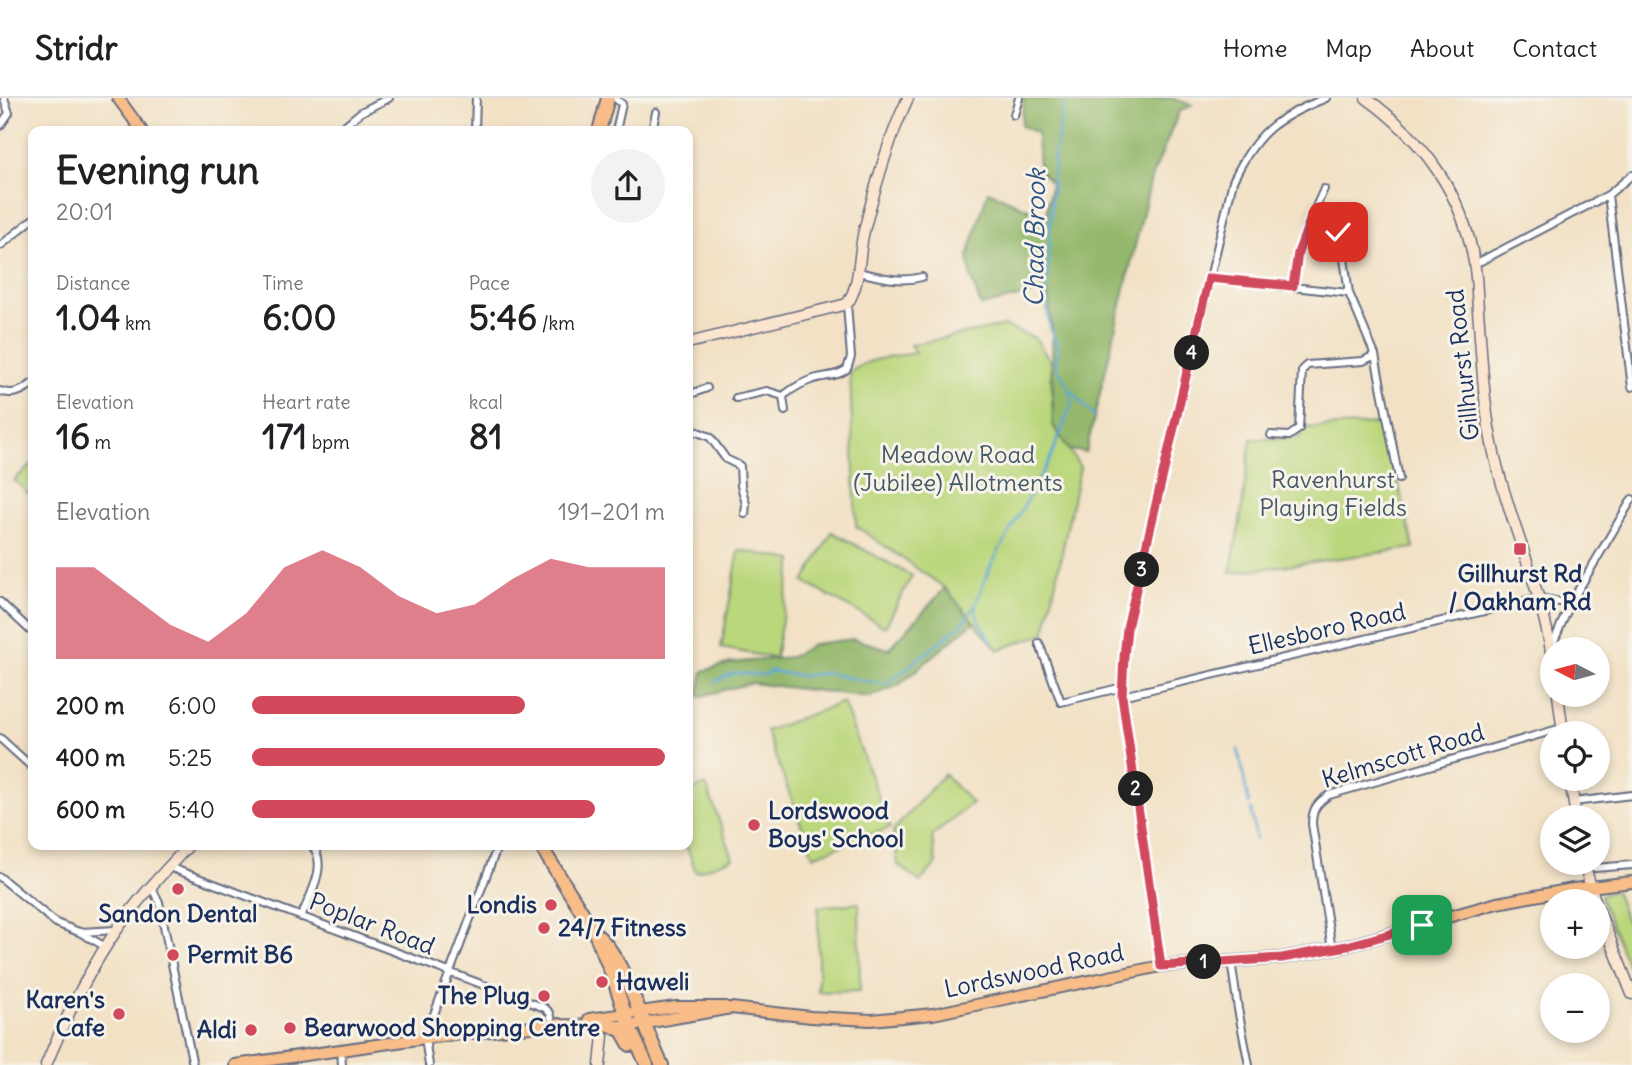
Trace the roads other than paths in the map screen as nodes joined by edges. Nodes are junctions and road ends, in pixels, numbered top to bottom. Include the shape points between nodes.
1 (4, 98) edge
2 (118, 98) edge
3 (389, 98) edge
4 (476, 98) edge
5 (608, 98) edge
6 (615, 98) edge
7 (908, 98) edge
8 (1019, 98) edge
9 (1326, 98) edge
10 (1366, 98) edge
11 (656, 112) dead end
12 (1014, 116) dead end
13 (0, 126) edge
14 (138, 126) edge
15 (344, 126) edge
16 (475, 126) edge
17 (600, 126) edge
18 (618, 126) edge
19 (653, 126) edge
20 (1632, 175) edge
21 (1324, 189) dead end
22 (1608, 195) junction
23 (1312, 215) junction
24 (28, 223) edge
25 (0, 246) edge
26 (1475, 264) junction
27 (858, 272) junction
28 (922, 277) dead end
29 (1209, 278) junction
30 (1293, 286) junction
31 (1349, 293) junction
32 (846, 304) junction
33 (693, 342) edge
34 (1375, 355) junction
35 (28, 387) edge
36 (1632, 387) edge
37 (707, 388) dead end
38 (0, 391) edge
39 (693, 393) edge
40 (783, 396) junction
41 (736, 398) dead end
42 (785, 411) dead end
43 (693, 430) edge
44 (1272, 435) dead end
45 (1399, 479) dead end
46 (1632, 499) edge
47 (745, 514) dead end
48 (1540, 598) junction
49 (0, 602) edge
50 (1570, 604) junction
51 (28, 628) edge
52 (1549, 637) edge
53 (1558, 637) edge
54 (1039, 643) dead end
55 (1123, 687) junction
56 (1122, 696) junction
57 (1061, 702) junction
58 (1052, 705) dead end
59 (1540, 737) edge
60 (0, 738) edge
61 (28, 763) edge
62 (1572, 791) edge
63 (1632, 795) edge
64 (1573, 803) joint
65 (184, 850) edge
66 (314, 850) edge
67 (496, 850) edge
68 (543, 850) edge
69 (1632, 865) edge
70 (169, 867) junction
71 (1610, 871) edge
72 (1587, 875) edge
73 (0, 877) edge
74 (1632, 883) edge
75 (151, 886) junction
76 (1590, 887) junction
77 (301, 917) junction
78 (116, 930) junction
79 (79, 932) junction
80 (1610, 939) edge
81 (106, 947) junction
82 (1332, 949) junction
83 (1231, 960) junction
84 (1161, 966) junction
85 (450, 974) junction
86 (1632, 994) edge
87 (634, 1020) junction
88 (553, 1025) junction
89 (597, 1025) junction
90 (614, 1027) junction
91 (425, 1038) junction
92 (341, 1051) junction
93 (46, 1065) edge
94 (194, 1065) edge
95 (237, 1065) edge
96 (342, 1065) edge
97 (429, 1065) edge
98 (600, 1065) edge
99 (646, 1065) edge
100 (662, 1065) edge
101 (1249, 1065) edge

1 - 13 street via 9,113
2 - 14 main road
3 - 15 street
4 - 16 street
5 - 17 highway
6 - 18 street via 622,104
7 - 27 street via 871,204
8 - 12 street
9 - 29 street via 1278,121 1254,143 1233,181
10 - 26 street, Gillhurst Road via 1406,129 1441,176 1466,225
11 - 19 street
20 - 22 street
21 - 23 street
22 - 26 street
22 - 36 street
23 - 30 street via 1298,253
23 - 31 street via 1336,227
24 - 25 street
26 - 48 street, Gillhurst Road via 1490,436
27 - 28 street via 890,280
27 - 32 street
29 - 30 street
29 - 55 street via 1127,628
30 - 31 street
31 - 34 street
32 - 33 street
32 - 40 street via 851,357 847,369
34 - 44 street via 1307,365 1302,371 1299,429 1289,436
34 - 45 street
35 - 38 street via 11,394
37 - 39 street
40 - 41 street via 767,391
40 - 42 street
43 - 47 street via 710,437 726,459 740,466
46 - 50 street
48 - 50 street
48 - 52 street, Gillhurst Road
48 - 56 street, Ellesboro Road
49 - 51 street
50 - 53 street
54 - 57 street
55 - 56 street
55 - 57 street
56 - 84 street
57 - 58 street
59 - 82 street, Kelmscott Road via 1329,795 1319,802 1312,812 1312,824
60 - 61 street
62 - 64 street
63 - 64 street
65 - 70 street
66 - 77 street via 320,865
67 - 85 street
68 - 87 highway via 618,963
69 - 71 street
70 - 75 street
70 - 77 street, Poplar Road
72 - 76 street
73 - 79 street via 56,923
74 - 76 main road, Lordswood Road
75 - 78 street
75 - 94 street via 159,902
76 - 82 main road, Lordswood Road via 1497,903
77 - 85 street, Poplar Road
78 - 79 street
78 - 81 street
79 - 81 street
80 - 86 street
81 - 93 street via 70,1009
82 - 83 main road, Lordswood Road via 1282,958
83 - 84 main road, Lordswood Road
83 - 101 street
84 - 87 main road, Lordswood Road via 933,1014 883,1019 811,1017 731,1008
85 - 88 street, Poplar Road via 545,1008
85 - 91 street
87 - 88 main road
87 - 90 main road
87 - 99 highway
87 - 100 highway
88 - 89 main road
88 - 91 main road
89 - 90 main road
89 - 98 street via 603,1036
90 - 99 highway via 625,1034
91 - 92 main road
91 - 97 street
92 - 95 main road
92 - 96 street

